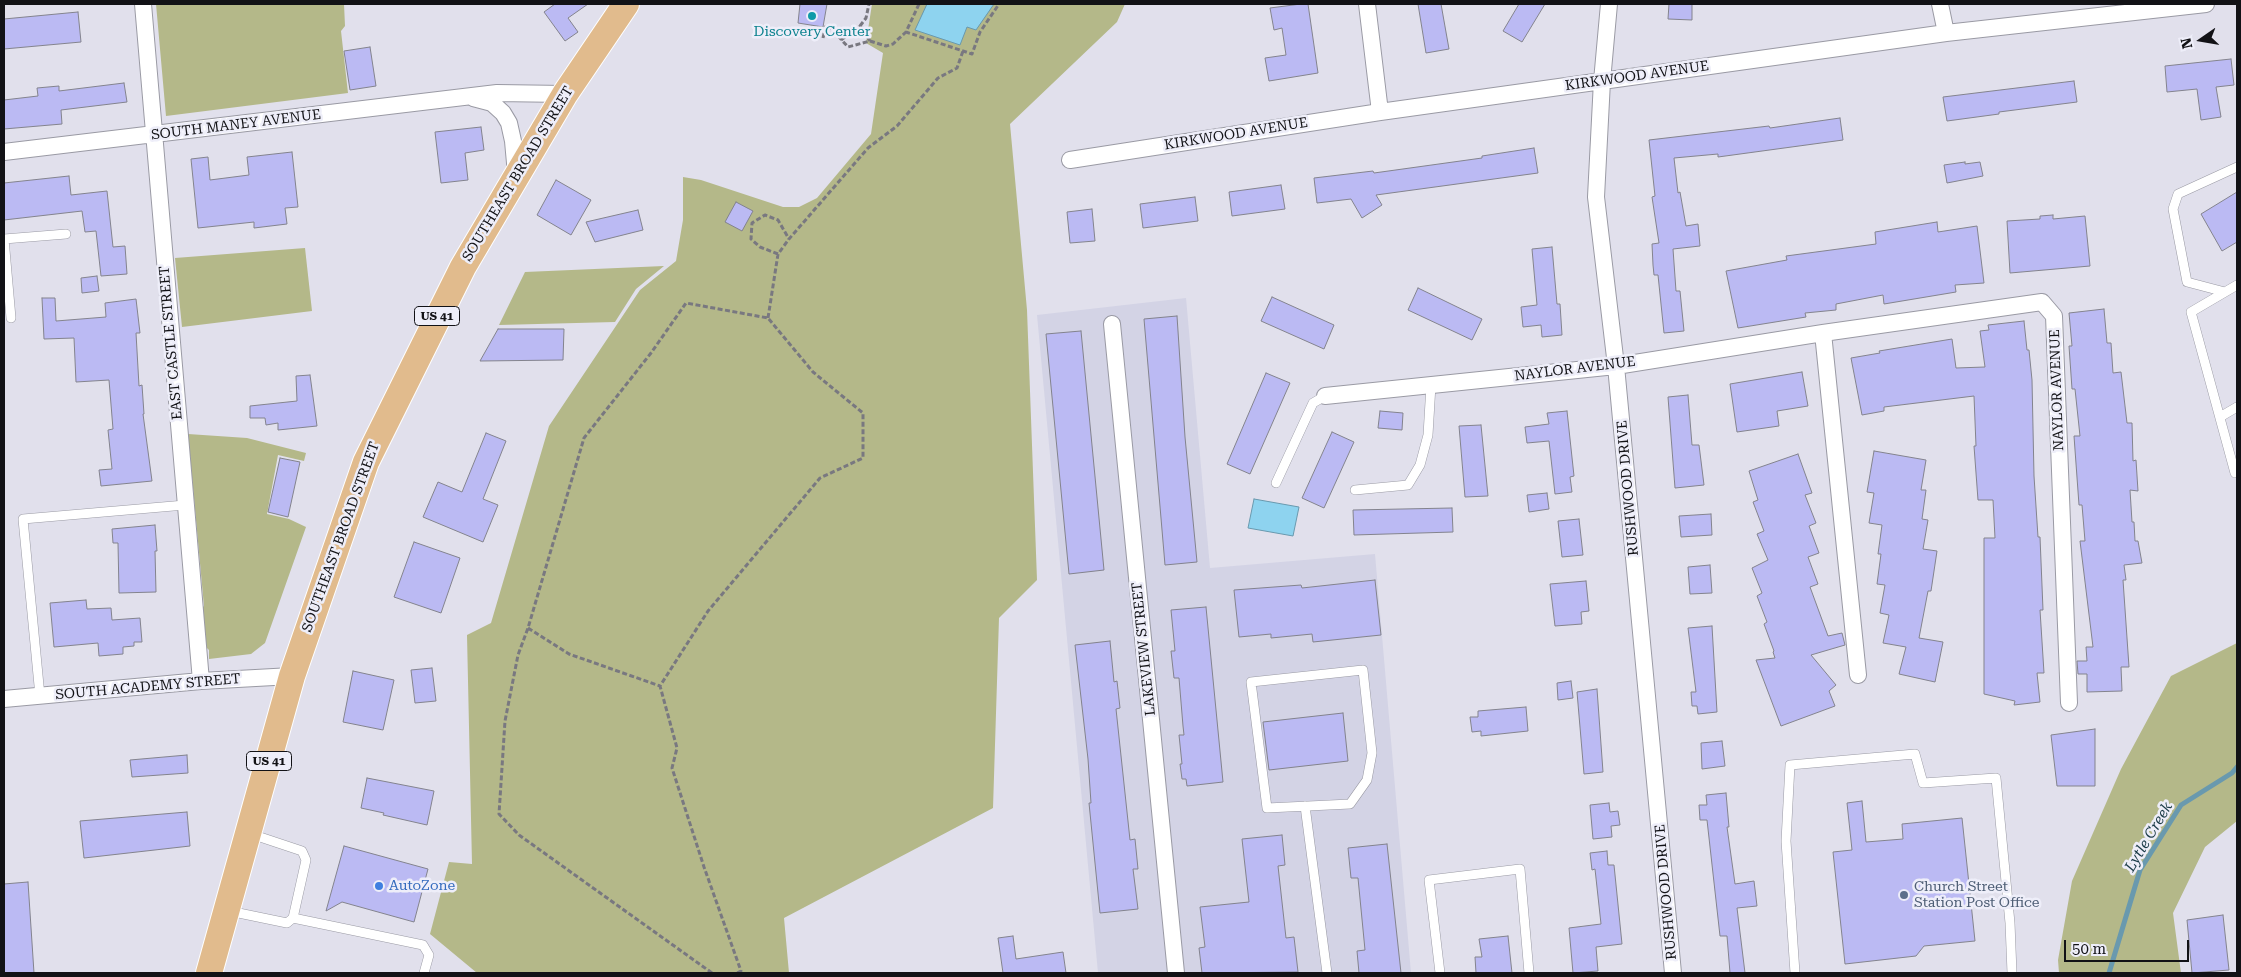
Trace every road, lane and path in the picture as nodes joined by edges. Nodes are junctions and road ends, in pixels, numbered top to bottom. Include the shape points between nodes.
1 (142, 4) edge
2 (626, 4) edge
3 (869, 4) edge
4 (919, 4) edge
5 (999, 4) edge
6 (1367, 4) edge
7 (1609, 4) edge
8 (1940, 4) edge
9 (2206, 4) edge
10 (860, 26) junction
11 (906, 32) junction
12 (1946, 33) junction
13 (824, 38) dead end
14 (842, 40) junction
15 (870, 41) junction
16 (963, 51) junction
17 (1602, 81) junction
18 (565, 94) junction
19 (468, 97) junction
20 (1380, 112) junction
21 (153, 136) junction
22 (4, 152) edge
23 (1070, 160) dead end
24 (2237, 167) edge
25 (516, 177) junction
26 (66, 234) dead end
27 (4, 239) edge
28 (788, 239) junction
29 (778, 254) junction
30 (2237, 285) edge
31 (2225, 292) junction
32 (11, 318) dead end
33 (768, 318) junction
34 (1112, 324) dead end
35 (1823, 333) junction
36 (1616, 366) junction
37 (1431, 385) junction
38 (1326, 396) joint
39 (2237, 407) edge
40 (2220, 417) junction
41 (2235, 473) dead end
42 (1276, 483) dead end
43 (1355, 490) dead end
44 (185, 504) junction
45 (528, 628) junction
46 (1858, 675) dead end
47 (292, 676) junction
48 (201, 681) junction
49 (660, 686) junction
50 (40, 696) junction
51 (4, 699) edge
52 (2069, 703) dead end
53 (1306, 806) junction
54 (248, 833) junction
55 (227, 911) junction
56 (293, 918) junction
57 (214, 972) edge
58 (424, 973) edge
59 (712, 973) edge
60 (737, 973) edge
61 (1176, 973) edge
62 (1327, 973) edge
63 (1440, 973) edge
64 (1530, 973) edge
65 (1673, 973) edge
66 (1795, 973) edge
67 (2012, 973) edge

1 - 21 street, EAST CASTLE STREET
2 - 18 main road, SOUTHEAST BROAD STREET / US 41
3 - 10 path via 866,18
4 - 11 path
5 - 16 path via 980,32 972,54
6 - 20 street
7 - 17 street, RUSHWOOD DRIVE
8 - 12 street
9 - 12 street, KIRKWOOD AVENUE
10 - 14 path
10 - 15 path
11 - 15 path via 886,46
11 - 16 path
12 - 17 street, KIRKWOOD AVENUE
13 - 14 path via 826,25
14 - 15 path via 848,47
16 - 28 path via 957,68 938,78 897,126 868,148
17 - 20 street, KIRKWOOD AVENUE
17 - 36 street, RUSHWOOD DRIVE via 1596,197
18 - 19 street, SOUTH MANEY AVENUE via 497,93
18 - 25 main road, SOUTHEAST BROAD STREET / US 41
19 - 21 street, SOUTH MANEY AVENUE
19 - 25 street, SOUTH MANEY AVENUE via 492,103 503,113 513,141
20 - 23 street, KIRKWOOD AVENUE
21 - 22 street, SOUTH MANEY AVENUE
21 - 44 street, EAST CASTLE STREET
24 - 31 lane via 2178,194 2173,209 2187,282
25 - 47 main road, SOUTHEAST BROAD STREET / US 41 via 459,273 366,462
26 - 27 lane
27 - 32 lane
28 - 29 path
28 - 29 path via 778,220 765,216 752,223 751,238 760,247
29 - 33 path
30 - 31 lane
31 - 40 lane via 2191,312
33 - 45 path via 686,303 584,438
33 - 49 path via 813,372 863,413 863,458 820,478 708,612
34 - 61 street, LAKEVIEW STREET
35 - 36 street, NAYLOR AVENUE
35 - 46 street
35 - 52 street, NAYLOR AVENUE via 2042,302 2054,316
36 - 37 street, NAYLOR AVENUE
36 - 65 street, RUSHWOOD DRIVE
37 - 38 street, NAYLOR AVENUE
37 - 43 lane via 1428,436 1420,465 1408,485
38 - 42 lane via 1313,403
39 - 40 lane
40 - 41 lane
44 - 48 street, EAST CASTLE STREET
44 - 50 lane via 23,519
45 - 49 path via 569,654
45 - 59 path via 518,655 505,720 499,814 519,835
47 - 48 street, SOUTH ACADEMY STREET
47 - 54 main road, SOUTHEAST BROAD STREET / US 41
48 - 50 street, SOUTH ACADEMY STREET
49 - 60 path via 677,748 672,768 741,971
50 - 51 street, SOUTH ACADEMY STREET
53 - 53 lane via 1350,804 1367,780 1372,753 1363,670 1251,682 1267,808
53 - 62 lane
54 - 55 main road, SOUTHEAST BROAD STREET / US 41
54 - 56 lane via 302,851 306,860
55 - 56 lane via 287,923
55 - 57 main road, SOUTHEAST BROAD STREET / US 41
56 - 58 lane via 423,944 429,955
63 - 64 lane via 1429,880 1520,869
66 - 67 lane via 1786,841 1790,766 1915,754 1923,783 1996,778

